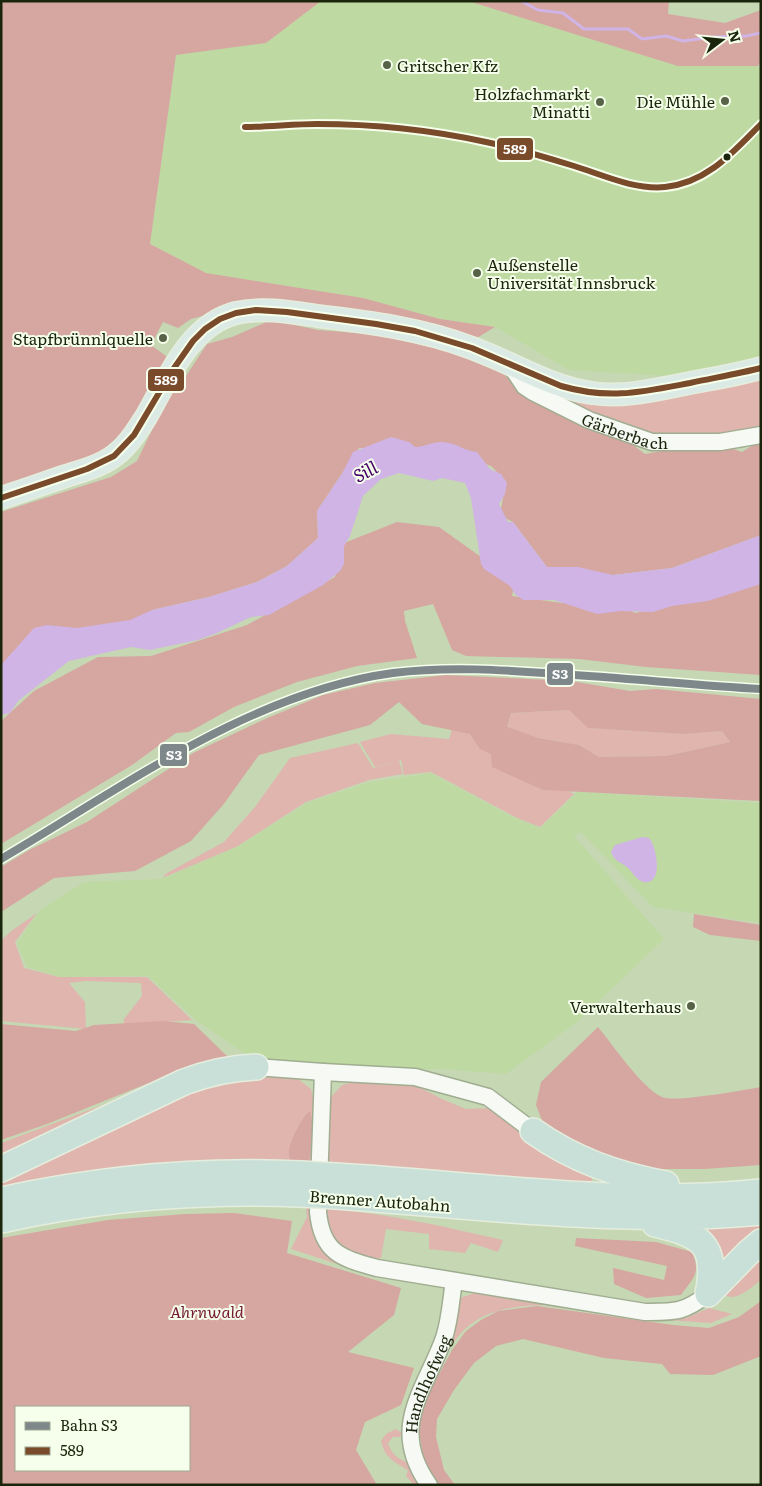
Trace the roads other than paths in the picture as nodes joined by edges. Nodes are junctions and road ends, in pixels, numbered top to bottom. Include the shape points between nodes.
1 (509, 363) junction
2 (761, 368) edge
3 (761, 435) edge
4 (1, 498) edge
5 (256, 1067) joint
6 (323, 1072) junction
7 (533, 1131) joint
8 (1, 1169) edge
9 (300, 1184) junction
10 (336, 1186) junction
11 (761, 1192) edge
12 (720, 1194) junction
13 (1, 1200) edge
14 (761, 1212) edge
15 (623, 1217) junction
16 (1, 1220) edge
17 (761, 1242) edge
18 (454, 1281) junction
19 (708, 1294) junction
20 (429, 1485) edge

1 - 2 main road via 573,390 614,395
1 - 3 street, Gärberbach via 521,382 533,392 589,420 652,442 720,442
1 - 4 main road via 438,336 395,327 266,310 235,314 203,330 188,347 135,434 119,452 99,465
5 - 6 street
5 - 8 highway via 210,1073 184,1082
6 - 7 street via 415,1077 488,1097
6 - 18 street via 318,1212 323,1237 337,1253 354,1262
7 - 12 highway via 573,1156 617,1173
9 - 10 highway, Brenner Autobahn, bridge
9 - 13 highway, Brenner Autobahn via 237,1172 163,1175 66,1186
9 - 16 highway, Brenner Autobahn via 232,1193 145,1197
10 - 12 highway, Brenner Autobahn via 683,1196
10 - 15 highway, Brenner Autobahn via 531,1212
11 - 12 highway, Brenner Autobahn
14 - 15 highway, Brenner Autobahn
15 - 19 highway via 672,1228 700,1242 708,1252 711,1264
17 - 19 highway
18 - 19 street via 645,1312 672,1312 691,1306
18 - 20 street, Handlhofweg via 445,1336 416,1401 412,1418 413,1450

